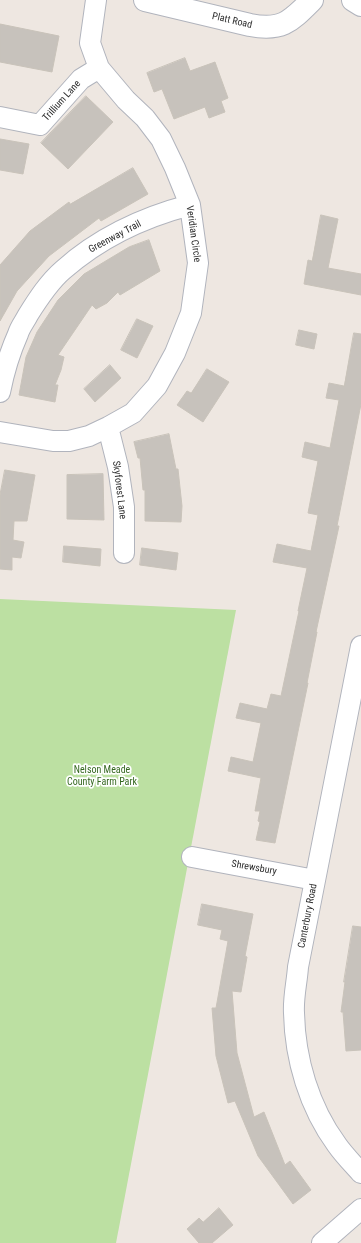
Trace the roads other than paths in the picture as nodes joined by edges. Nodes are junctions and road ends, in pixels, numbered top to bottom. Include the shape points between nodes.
1 (96, 0) edge
2 (144, 0) edge
3 (312, 0) edge
4 (353, 0) edge
5 (361, 5) edge
6 (99, 68) junction
7 (0, 117) edge
8 (190, 206) junction
9 (0, 392) edge
10 (108, 427) junction
11 (0, 432) edge
12 (124, 552) dead end
13 (361, 646) edge
14 (192, 857) dead end
15 (315, 880) junction
16 (361, 1173) edge
17 (361, 1209) edge
18 (322, 1243) edge

1 - 6 street, Veridian Circle via 90,43
2 - 3 street, Platt Road via 265,28 278,27 290,21
4 - 5 street
6 - 7 street, Trillium Lane via 81,79 40,125
6 - 8 street, Veridian Circle via 161,138
8 - 9 street, Greenway Trail via 166,212 130,227 90,248 62,270 38,299 18,332
8 - 10 street, Veridian Circle via 198,263 191,312 175,353 157,386 133,413
10 - 11 street, Veridian Circle via 90,436 68,441
10 - 12 street, Skyforest Lane via 118,467 124,508
13 - 15 street, Canterbury Road
14 - 15 street, Shrewsbury
15 - 16 street, Canterbury Road via 298,967 294,1012 297,1050 306,1083 320,1117 337,1144
17 - 18 street

